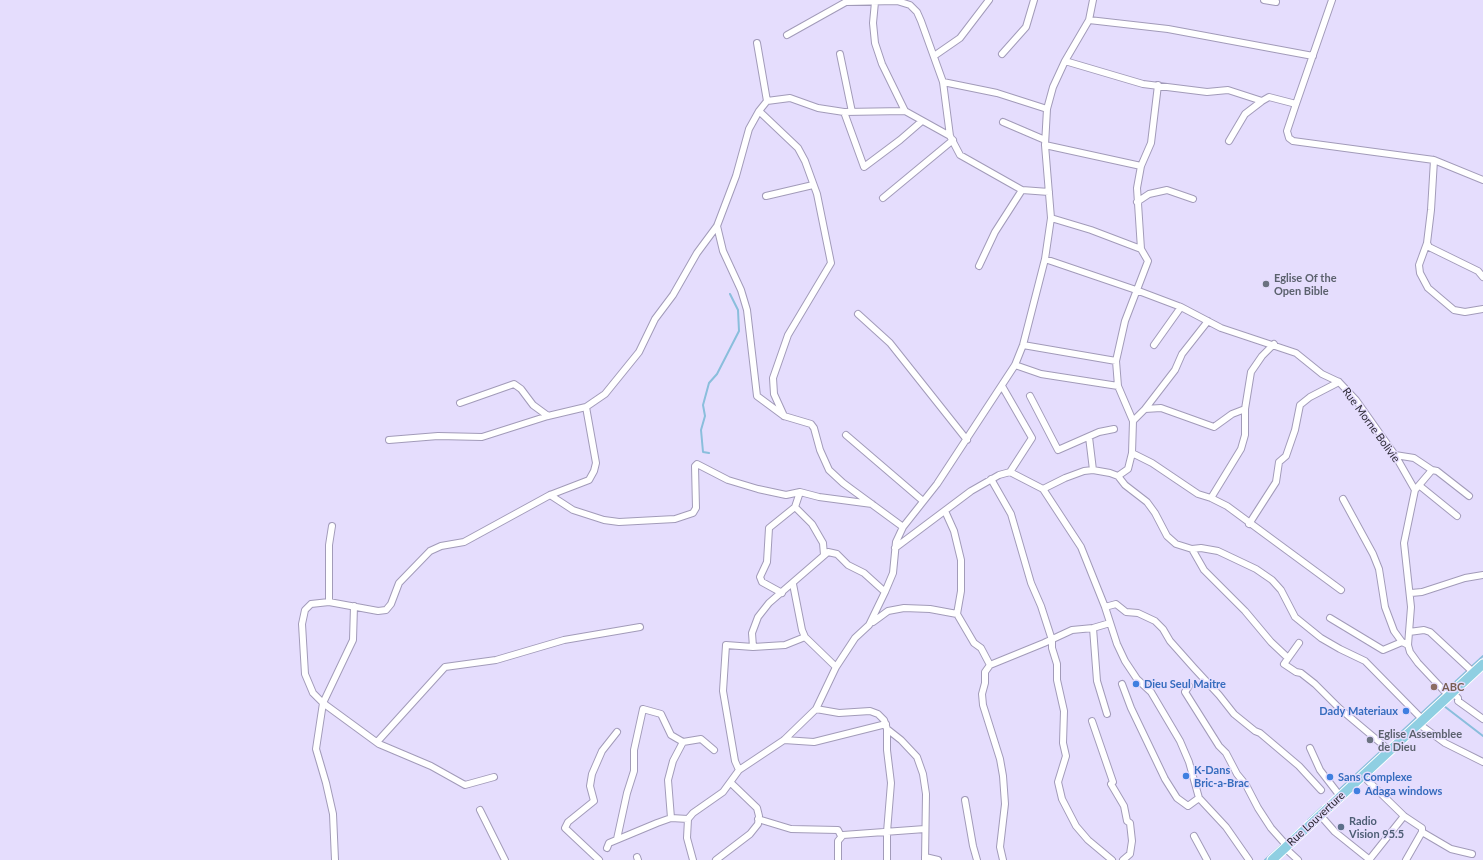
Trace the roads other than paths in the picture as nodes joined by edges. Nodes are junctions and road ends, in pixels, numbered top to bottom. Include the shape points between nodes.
1 (897, 0) edge
2 (989, 0) edge
3 (1034, 0) edge
4 (1094, 0) edge
5 (1264, 0) edge
6 (1332, 0) edge
7 (875, 2) junction
8 (1276, 2) dead end
9 (1089, 20) junction
10 (787, 35) dead end
11 (757, 43) dead end
12 (840, 54) dead end
13 (1002, 54) dead end
14 (934, 56) junction
15 (1313, 56) junction
16 (1066, 61) junction
17 (943, 82) junction
18 (1158, 85) junction
19 (767, 101) junction
20 (1262, 101) junction
21 (1296, 104) junction
22 (1047, 109) junction
23 (759, 111) junction
24 (906, 111) junction
25 (844, 112) junction
26 (852, 112) junction
27 (922, 121) junction
28 (1003, 122) dead end
29 (952, 138) junction
30 (1229, 141) dead end
31 (1045, 142) junction
32 (1434, 160) junction
33 (1141, 166) junction
34 (1483, 180) edge
35 (813, 185) junction
36 (1022, 190) junction
37 (1049, 192) junction
38 (766, 196) dead end
39 (883, 198) dead end
40 (1193, 199) dead end
41 (1137, 202) junction
42 (1051, 218) junction
43 (717, 226) junction
44 (1426, 243) junction
45 (1141, 249) junction
46 (1045, 259) junction
47 (980, 266) dead end
48 (1483, 277) edge
49 (1136, 290) junction
50 (1181, 307) junction
51 (1483, 309) edge
52 (858, 314) dead end
53 (1208, 321) junction
54 (1274, 344) junction
55 (1023, 345) junction
56 (1154, 345) dead end
57 (1116, 361) junction
58 (1015, 365) junction
59 (1339, 382) junction
60 (1002, 386) junction
61 (1118, 386) junction
62 (1030, 396) dead end
63 (460, 403) dead end
64 (586, 407) junction
65 (1145, 409) junction
66 (1245, 409) junction
67 (548, 416) junction
68 (784, 416) junction
69 (1133, 422) junction
70 (1114, 429) dead end
71 (846, 435) dead end
72 (1089, 437) junction
73 (389, 440) dead end
74 (967, 440) junction
75 (1132, 453) junction
76 (1395, 454) junction
77 (1094, 470) junction
78 (1432, 470) junction
79 (1010, 472) junction
80 (1118, 476) junction
81 (991, 479) junction
82 (1417, 488) junction
83 (1042, 489) junction
84 (800, 492) junction
85 (550, 495) junction
86 (1469, 496) dead end
87 (1211, 498) junction
88 (1343, 499) dead end
89 (923, 501) junction
90 (872, 504) junction
91 (795, 507) junction
92 (945, 510) junction
93 (1457, 516) dead end
94 (1249, 524) junction
95 (332, 526) dead end
96 (903, 527) junction
97 (895, 548) junction
98 (1192, 549) junction
99 (824, 555) junction
100 (1483, 575) edge
101 (793, 584) junction
102 (1341, 590) dead end
103 (885, 592) junction
104 (782, 593) junction
105 (1411, 593) junction
106 (328, 602) junction
107 (354, 606) junction
108 (1105, 608) junction
109 (957, 614) junction
110 (1330, 618) dead end
111 (1110, 623) junction
112 (869, 625) junction
113 (640, 627) dead end
114 (1093, 628) junction
115 (1409, 632) junction
116 (805, 637) junction
117 (1052, 640) junction
118 (1299, 643) dead end
119 (1405, 644) junction
120 (753, 647) junction
121 (1288, 658) junction
122 (990, 664) junction
123 (1483, 664) edge
124 (836, 667) junction
125 (1471, 669) junction
126 (1122, 684) dead end
127 (1189, 686) dead end
128 (1447, 692) junction
129 (323, 703) junction
130 (816, 709) junction
131 (1107, 714) dead end
132 (1420, 719) junction
133 (1483, 719) edge
134 (1092, 721) dead end
135 (887, 727) junction
136 (616, 732) dead end
137 (784, 740) junction
138 (377, 742) junction
139 (683, 742) junction
140 (1310, 748) dead end
141 (714, 750) dead end
142 (1389, 750) junction
143 (1483, 762) edge
144 (739, 770) junction
145 (1362, 775) junction
146 (494, 777) dead end
147 (731, 783) junction
148 (1321, 790) dead end
149 (1340, 796) junction
150 (1199, 798) junction
151 (965, 800) dead end
152 (480, 810) dead end
153 (1320, 815) junction
154 (1404, 816) junction
155 (670, 818) junction
156 (688, 818) junction
157 (758, 819) junction
158 (925, 829) junction
159 (887, 832) junction
160 (1422, 832) junction
161 (841, 836) junction
162 (1194, 836) dead end
163 (617, 840) junction
164 (1285, 845) junction
165 (607, 848) dead end
166 (1472, 854) dead end
167 (925, 858) edge
168 (335, 860) edge
169 (505, 860) edge
170 (599, 860) edge
171 (693, 860) edge
172 (716, 860) edge
173 (838, 860) edge
174 (887, 860) edge
175 (938, 860) edge
176 (977, 860) edge
177 (1003, 860) edge
178 (1112, 860) edge
179 (1123, 860) edge
180 (1207, 860) edge
181 (1249, 860) edge
182 (1272, 860) edge
183 (1298, 860) edge
184 (1370, 860) edge
185 (1406, 860) edge

1 - 7 street
1 - 14 street via 910,5 917,12
2 - 14 street via 960,38
3 - 13 street via 1026,27
4 - 9 street
5 - 8 street
6 - 15 street
7 - 10 street via 846,2
7 - 24 street via 875,43 882,64
9 - 15 street via 1168,29
9 - 16 street
11 - 19 street
12 - 26 street
14 - 17 street
15 - 21 street
16 - 18 street via 1143,84
16 - 22 street via 1053,87
17 - 22 street via 997,93
17 - 29 street
18 - 20 street via 1207,92 1228,90
18 - 33 street via 1151,143
19 - 23 street
19 - 25 street via 790,98 818,108
20 - 21 street via 1269,97
20 - 30 street via 1245,114
21 - 32 street via 1287,131 1293,141
22 - 31 street
23 - 35 street via 798,148
23 - 43 street via 749,129 736,176
24 - 26 street
24 - 27 street
25 - 26 street
25 - 27 street via 864,167
27 - 29 street
28 - 31 street
29 - 36 street via 960,155
29 - 39 street
31 - 33 street
31 - 37 street
32 - 34 street
32 - 44 street
33 - 41 street
35 - 38 street
35 - 68 street via 831,263 788,335 773,378 774,394
36 - 37 street
36 - 47 street via 995,232
37 - 42 street
40 - 41 street via 1167,190 1149,194
41 - 45 street
42 - 45 street
42 - 46 street
43 - 64 street via 697,252 673,295 655,319 639,352 605,394
43 - 68 street via 723,252 741,290 747,310 757,396
44 - 48 street via 1429,247 1478,271
44 - 51 street via 1419,265 1420,274 1428,288 1454,310 1465,312
45 - 49 street via 1148,261
46 - 49 street, Rue Morne Bolivie
46 - 55 street
49 - 50 street, Rue Morne Bolivie
49 - 57 street via 1124,321
50 - 53 street, Rue Morne Bolivie
50 - 56 street
52 - 74 street via 890,343
53 - 54 street, Rue Morne Bolivie via 1246,338
53 - 65 street
54 - 59 street, Rue Morne Bolivie via 1296,353 1322,374
54 - 66 street via 1251,372
55 - 57 street
55 - 58 street
57 - 61 street
58 - 60 street
58 - 61 street via 1041,374
59 - 76 street, Rue Morne Bolivie via 1356,400
59 - 94 street via 1300,405 1286,456 1279,462 1276,482
60 - 74 street
60 - 79 street via 1032,438
61 - 69 street
62 - 72 street via 1058,450
63 - 67 street via 514,384 533,405
64 - 67 street
64 - 85 street via 596,463 594,471 589,480
65 - 66 street via 1161,408 1214,427 1232,414
65 - 69 street
66 - 87 street via 1245,435 1241,449
67 - 73 street via 482,438 438,436
68 - 90 street via 811,424 828,470
69 - 75 street
70 - 72 street
71 - 89 street
72 - 77 street
74 - 89 street
75 - 80 street via 1128,469
75 - 87 street via 1152,463 1198,494
76 - 78 street via 1414,458
76 - 82 street, Rue Morne Bolivie
77 - 80 street
77 - 83 street via 1065,478
78 - 82 street
78 - 86 street via 1437,471
79 - 81 street
79 - 83 street
80 - 98 street via 1125,485 1147,502 1166,536 1176,544
81 - 92 street
81 - 117 street via 1011,514 1031,583
82 - 93 street
82 - 105 street via 1404,543 1405,567
83 - 108 street via 1081,547
84 - 85 street via 786,495 758,489 728,480 698,464 695,466 696,508 693,513 675,519 619,522 604,520 573,510
84 - 90 street
84 - 91 street
85 - 107 street via 464,542 441,546 430,551 399,583 386,610
87 - 94 street via 1227,506
88 - 119 street via 1373,554 1379,569 1385,606 1394,631
89 - 96 street
90 - 96 street
91 - 99 street via 812,524 822,543
91 - 104 street via 769,528 767,562 760,577 762,582
92 - 97 street
92 - 109 street via 954,531 961,560 961,591
94 - 102 street
95 - 106 street
96 - 97 street
97 - 103 street via 893,573
98 - 121 street via 1204,570
98 - 132 street via 1218,551 1256,569 1272,580 1281,590 1295,617 1321,638 1365,661
99 - 101 street
99 - 103 street via 828,552 837,554
100 - 105 street
101 - 104 street
101 - 116 street
103 - 112 street
104 - 120 street via 758,617 752,633
105 - 115 street
106 - 107 street
106 - 129 street via 311,604 305,610 302,624 305,674 313,693
107 - 129 street via 353,640
108 - 111 street
108 - 148 street via 1116,604 1126,612 1138,613 1155,621 1234,714 1299,766
109 - 112 street via 904,608 888,611
109 - 122 street
110 - 119 street via 1383,650
111 - 114 street
111 - 150 street via 1116,644 1125,661 1150,692 1180,742 1189,762
112 - 124 street via 855,638
113 - 138 street via 564,640 496,660 445,667
114 - 117 street via 1072,630
114 - 131 street via 1097,681
115 - 119 street
115 - 125 street via 1430,632
116 - 120 street via 785,645
116 - 124 street
117 - 122 street
117 - 178 street via 1064,711 1063,743 1066,756 1058,782 1062,799 1076,826
118 - 121 street
119 - 128 street via 1418,663
120 - 144 street via 726,645 723,692 735,761
121 - 142 street via 1284,664 1315,684
122 - 177 street via 985,672 982,694 984,710 1003,776 1005,804 1000,847
123 - 125 main road, Rue Louverture
124 - 130 street
125 - 128 main road, Rue Louverture
126 - 150 street via 1165,779 1177,798 1188,806
127 - 164 street via 1185,692 1226,753 1258,808
128 - 132 main road, Rue Louverture
128 - 133 street
129 - 138 street
129 - 168 street via 316,749 333,814
130 - 135 street via 839,713 870,711 878,714
130 - 137 street
132 - 142 main road, Rue Louverture
132 - 143 street via 1445,743
134 - 179 street via 1113,782 1111,784 1124,806 1130,823 1130,854
135 - 137 street via 814,742
135 - 158 street via 917,757 926,794
135 - 159 street via 891,784
136 - 170 street via 602,751 592,774 590,786 594,801 568,822 566,828
137 - 144 street
138 - 146 street via 431,766 465,785
139 - 141 street via 701,739
139 - 155 street via 673,761 668,780
139 - 163 street via 671,735 661,714 644,709 634,750 634,771
140 - 149 street via 1320,770
142 - 145 main road, Rue Louverture
144 - 147 street
145 - 149 main road, Rue Louverture
145 - 154 street
147 - 156 street
147 - 157 street via 757,808
149 - 153 main road, Rue Louverture
150 - 181 street via 1226,827
151 - 176 street
152 - 169 street
153 - 164 main road, Rue Louverture
153 - 184 street via 1335,832
154 - 160 street via 1422,828
154 - 184 street
155 - 156 street
155 - 163 street
156 - 171 street via 687,838
157 - 161 street via 791,828 838,830
157 - 172 street via 758,824 750,834
158 - 159 street
158 - 167 street
159 - 161 street
159 - 174 street
160 - 166 street via 1451,849
160 - 185 street
161 - 173 street via 838,841
162 - 180 street
163 - 165 street via 609,843
164 - 182 main road, Rue Louverture
164 - 183 street
167 - 175 street

